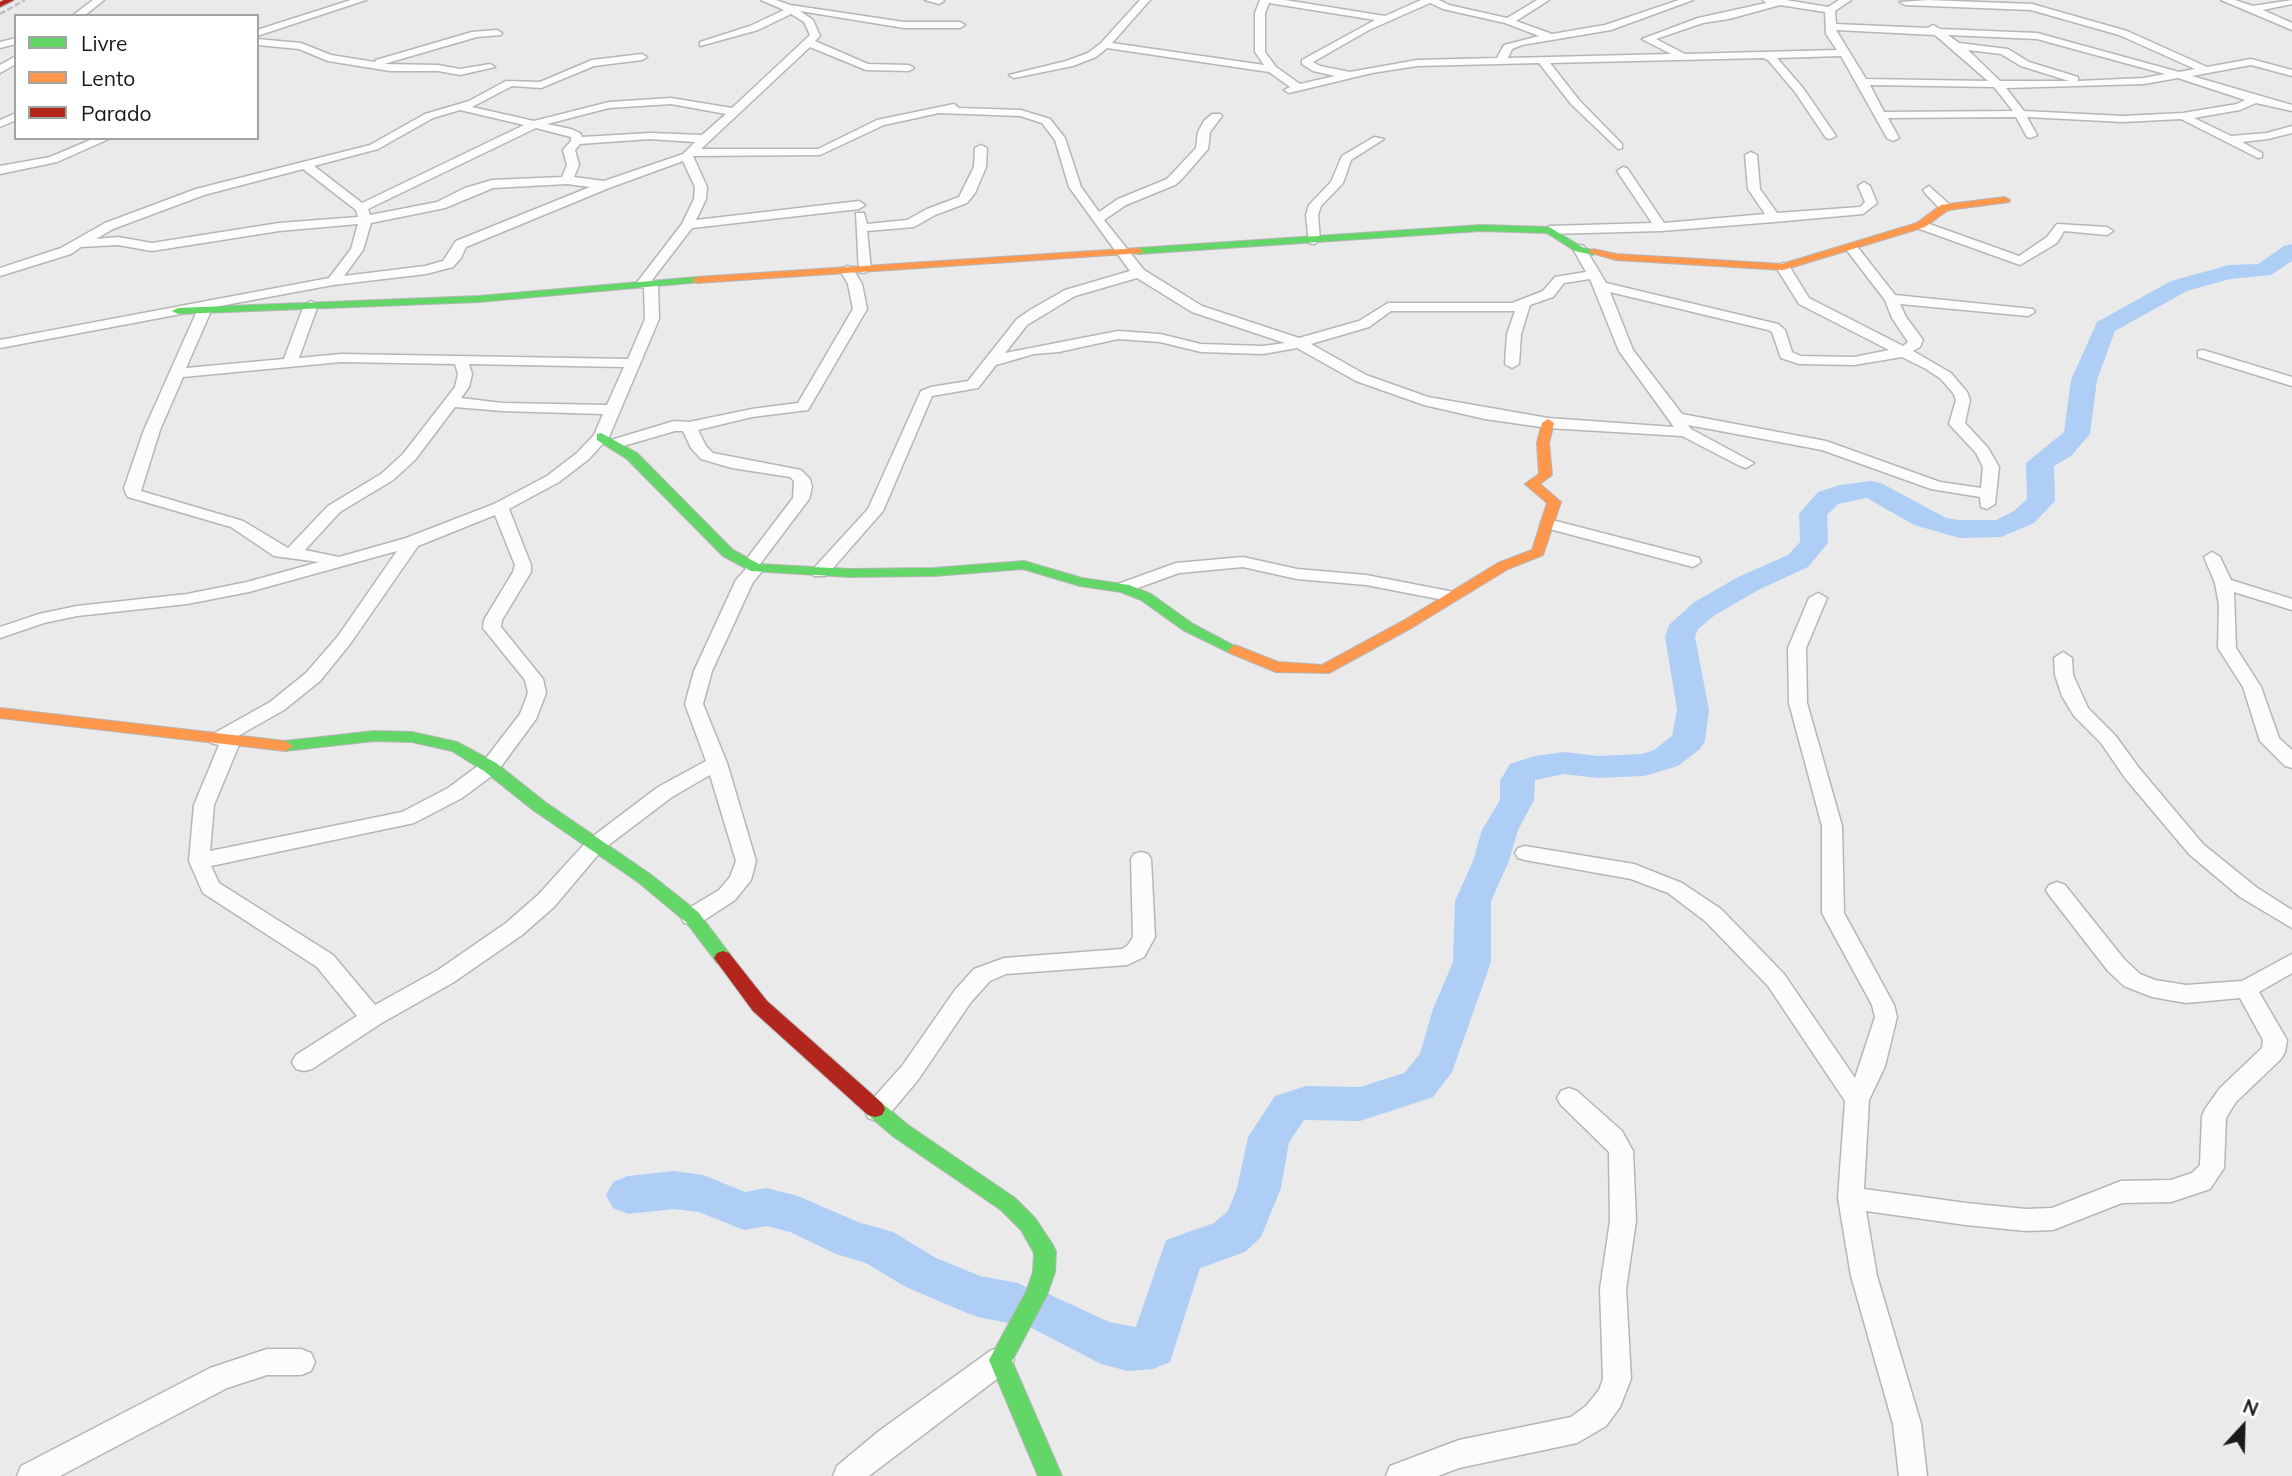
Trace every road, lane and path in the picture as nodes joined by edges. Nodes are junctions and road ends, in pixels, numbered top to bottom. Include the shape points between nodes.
1 (10, 0) edge
2 (100, 0) edge
3 (361, 0) edge
4 (769, 0) edge
5 (1145, 0) edge
6 (1266, 0) edge
7 (1431, 0) edge
8 (1544, 0) edge
9 (1688, 0) edge
10 (1846, 0) edge
11 (1996, 0) edge
12 (2226, 0) edge
13 (1773, 1) edge
14 (1903, 1) edge
15 (2292, 1) edge
16 (0, 5) edge
17 (2008, 6) junction
18 (788, 8) junction
19 (2253, 9) junction
20 (1830, 10) junction
21 (80, 14) edge
22 (1648, 14) junction
23 (1389, 19) junction
24 (1508, 20) junction
25 (960, 25) dead end
26 (1683, 26) junction
27 (1829, 27) junction
28 (2292, 27) edge
29 (1936, 31) junction
30 (259, 32) edge
31 (497, 33) dead end
32 (1550, 36) junction
33 (259, 42) edge
34 (810, 43) junction
35 (704, 44) dead end
36 (1105, 45) junction
37 (1955, 46) junction
38 (1842, 53) junction
39 (1770, 55) junction
40 (1684, 56) junction
41 (642, 57) dead end
42 (1502, 59) junction
43 (1541, 60) junction
44 (372, 64) junction
45 (490, 67) dead end
46 (909, 68) dead end
47 (1272, 69) junction
48 (2204, 69) junction
49 (2292, 73) edge
50 (1014, 75) dead end
51 (1349, 75) junction
52 (2183, 75) junction
53 (1863, 82) junction
54 (2085, 82) junction
55 (1998, 85) junction
56 (965, 99) dead end
57 (2254, 99) junction
58 (677, 101) junction
59 (461, 107) junction
60 (2292, 108) edge
61 (942, 111) junction
62 (735, 112) junction
63 (1880, 115) junction
64 (2021, 115) junction
65 (1216, 116) dead end
66 (2183, 116) junction
67 (532, 124) junction
68 (656, 127) junction
69 (2292, 129) edge
70 (2031, 135) dead end
71 (1830, 136) dead end
72 (1893, 138) dead end
73 (705, 139) junction
74 (1378, 139) dead end
75 (100, 140) edge
76 (2226, 140) junction
77 (577, 141) junction
78 (1618, 146) dead end
79 (981, 148) dead end
80 (689, 155) junction
81 (1751, 155) dead end
82 (2258, 155) dead end
83 (307, 166) junction
84 (0, 170) edge
85 (1623, 171) dead end
86 (567, 180) junction
87 (605, 185) junction
88 (1864, 186) dead end
89 (1928, 190) dead end
90 (2005, 200) dead end
91 (1945, 207) junction
92 (363, 214) junction
93 (1099, 218) junction
94 (1774, 218) junction
95 (688, 225) junction
96 (1921, 225) junction
97 (1661, 227) junction
98 (861, 228) junction
99 (1549, 230) junction
100 (2108, 231) dead end
101 (1314, 240) junction
102 (79, 245) junction
103 (1851, 248) junction
104 (1579, 249) junction
105 (1121, 253) junction
106 (1783, 267) junction
107 (864, 269) junction
108 (847, 270) junction
109 (0, 272) edge
110 (1139, 272) junction
111 (1599, 280) junction
112 (333, 281) junction
113 (647, 284) junction
114 (1891, 299) junction
115 (1524, 304) junction
116 (311, 305) junction
117 (178, 311) junction
118 (204, 311) junction
119 (2028, 312) dead end
120 (1299, 343) junction
121 (0, 344) edge
122 (1903, 352) junction
123 (2203, 354) dead end
124 (461, 360) junction
125 (990, 362) junction
126 (633, 363) junction
127 (289, 364) junction
128 (1512, 364) dead end
129 (176, 373) junction
130 (2292, 382) edge
131 (452, 402) junction
132 (612, 410) junction
133 (1548, 423) junction
134 (1681, 425) junction
135 (689, 427) junction
136 (607, 440) junction
137 (1746, 463) dead end
138 (500, 507) junction
139 (1548, 524) junction
140 (412, 542) junction
141 (292, 554) junction
142 (2212, 557) dead end
143 (340, 560) junction
144 (1693, 562) dead end
145 (753, 567) junction
146 (820, 572) junction
147 (2224, 583) junction
148 (1124, 588) junction
149 (1449, 596) junction
150 (1818, 597) dead end
151 (2292, 605) edge
152 (0, 633) edge
153 (2063, 658) dead end
154 (0, 713) edge
155 (224, 739) junction
156 (2292, 761) edge
157 (717, 763) junction
158 (490, 767) junction
159 (595, 845) junction
160 (1524, 853) dead end
161 (1141, 859) dead end
162 (199, 861) junction
163 (2057, 890) dead end
164 (692, 917) junction
165 (2292, 920) edge
166 (2292, 962) edge
167 (2246, 989) junction
168 (372, 1018) junction
169 (304, 1062) dead end
170 (1569, 1098) dead end
171 (1857, 1100) junction
172 (877, 1111) junction
173 (1851, 1198) junction
174 (1000, 1360) junction
175 (301, 1362) dead end
176 (31, 1476) edge
177 (847, 1476) edge
178 (1050, 1476) edge
179 (1400, 1476) edge
180 (1913, 1476) edge

1 - 16 street
2 - 21 street
3 - 30 street via 309,11
4 - 18 street
5 - 36 street
6 - 23 street
6 - 47 street via 1260,13 1260,52
7 - 23 street
7 - 24 street
8 - 24 street
9 - 22 street
10 - 20 street
11 - 17 street
12 - 19 street
13 - 20 street
13 - 26 street
14 - 17 street
14 - 29 street
15 - 19 street
17 - 48 street via 2032,8 2123,33
18 - 25 street via 904,25
18 - 34 street via 814,28 816,36
18 - 35 street via 754,29
19 - 28 street
20 - 27 street
22 - 26 street
22 - 32 street via 1603,29
23 - 51 street via 1306,62
24 - 32 street
26 - 40 street via 1647,38
27 - 29 street
27 - 38 street
29 - 37 street
29 - 52 street via 2037,36
31 - 44 street via 476,34
32 - 42 street via 1508,47
33 - 44 street via 301,46 328,58
34 - 46 street via 866,67
34 - 62 street
36 - 47 street
36 - 50 street via 1076,62
37 - 54 street via 2004,51 2025,64
37 - 55 street
38 - 39 street
38 - 53 street
39 - 40 street
39 - 71 street
40 - 43 street
41 - 59 street via 592,63 541,85 510,83
42 - 43 street
42 - 51 street via 1416,63
43 - 78 street
44 - 45 street via 460,72
47 - 51 street via 1293,89
48 - 49 street via 2251,62
48 - 52 street
52 - 54 street
52 - 57 street
53 - 55 street
53 - 63 street
54 - 55 street
55 - 64 street
56 - 61 street via 963,104
57 - 60 street
57 - 66 street via 2240,107
58 - 62 street
58 - 67 street via 609,105
58 - 68 street
59 - 67 street
59 - 83 street via 422,120 374,147
61 - 80 street via 881,121 820,152
61 - 93 street via 1021,113 1046,121 1061,140 1075,187
62 - 73 street
63 - 64 street
63 - 72 street
64 - 66 street
64 - 70 street
65 - 93 street via 1204,132 1202,149 1171,183 1122,202
66 - 76 street
67 - 77 street via 567,131 576,135
67 - 92 street
68 - 73 street
68 - 77 street
69 - 76 street
73 - 80 street
74 - 101 street via 1346,158 1337,183 1315,205
75 - 84 street via 53,160
76 - 82 street
77 - 86 street via 569,150 573,165
79 - 98 street via 980,167 963,200 910,224
80 - 87 street
80 - 95 street via 702,193
81 - 94 street via 1754,189
83 - 92 street
83 - 102 street via 200,192 109,226
85 - 97 street
86 - 87 street
86 - 92 street via 480,186 441,205
87 - 112 street via 461,244 448,264
88 - 94 street via 1869,208
89 - 91 street
90 - 91 street
91 - 96 street
92 - 102 street via 152,247 118,242
92 - 112 street via 358,250
93 - 105 street
94 - 97 street
95 - 98 street via 860,201
95 - 113 street
96 - 100 street via 2020,261 2052,240 2061,228
96 - 103 street
97 - 99 street
98 - 107 street
99 - 101 street via 1481,228
99 - 104 street
101 - 105 street
102 - 109 street
103 - 106 street
103 - 114 street
104 - 106 street via 1631,258
104 - 111 street
105 - 107 street
105 - 110 street
106 - 122 street via 1804,301
107 - 108 street
108 - 113 street
108 - 135 street via 860,309 803,407
110 - 120 street via 1197,309
110 - 125 street via 1070,293 1035,313
111 - 115 street via 1560,280 1548,294
111 - 122 street via 1773,327 1786,355 1799,360 1854,361
111 - 134 street via 1626,351
112 - 117 street
113 - 116 street via 479,299
113 - 126 street via 652,319
114 - 119 street
114 - 122 street via 1916,340
115 - 120 street via 1388,307 1364,324
115 - 128 street via 1514,334
116 - 118 street
116 - 127 street
117 - 118 street
117 - 121 street
118 - 129 street
120 - 125 street via 1264,350 1201,348 1160,338 1118,335
120 - 133 street via 1361,377 1424,401
122 - 134 street via 1946,376 1960,392 1963,400 1957,424 1983,451 1991,467 1988,499 1816,444
123 - 130 street
124 - 126 street
124 - 127 street via 341,358
124 - 131 street via 463,387
125 - 146 street via 968,387 926,394 875,511
126 - 132 street
127 - 129 street
129 - 141 street via 132,488 134,494 237,524 271,548
131 - 132 street
131 - 141 street via 409,457 387,477 334,509
132 - 136 street
133 - 134 street
133 - 139 street via 1543,443 1546,475 1532,482 1554,502
134 - 137 street
135 - 136 street
135 - 145 street via 707,456 794,473 802,479 801,499
136 - 138 street via 553,479
136 - 145 street via 657,479 728,553
138 - 140 street
138 - 158 street via 523,565 492,628 534,679 537,693 528,715
139 - 144 street
139 - 149 street via 1538,552
140 - 143 street
140 - 155 street via 313,677
141 - 143 street
142 - 147 street
143 - 152 street via 249,586 187,599 77,611
145 - 146 street
145 - 157 street via 703,671 694,704
146 - 148 street via 934,572 1024,565 1080,582
147 - 151 street
147 - 156 street via 2227,648 2252,687 2270,741
148 - 149 street via 1176,568 1243,562
148 - 149 street via 1146,597 1188,627 1254,659 1276,667 1315,671 1396,630
150 - 171 street via 1797,648 1798,702 1832,826 1833,913 1886,1017 1873,1066
153 - 165 street via 2067,685 2081,712 2196,849 2248,892
154 - 155 street
155 - 158 street via 280,746 374,736 412,737 457,747
155 - 162 street via 204,805
157 - 159 street via 665,792
157 - 164 street via 746,861 740,880 727,895
158 - 159 street
158 - 162 street via 455,793 407,818
159 - 164 street
159 - 168 street via 532,916 446,976
160 - 171 street via 1634,872 1675,888 1713,915 1776,980
161 - 172 street via 1144,937 1136,951 1127,957 1004,966 982,975
162 - 168 street via 210,888 325,961
163 - 167 street via 2132,980 2186,994
164 - 172 street via 760,1006
166 - 167 street
167 - 173 street via 2274,1040 2273,1052 2228,1095 2214,1116 2212,1168 2201,1181 2171,1191 2122,1192 2053,1219 2026,1220
168 - 169 street
170 - 179 street via 1621,1151 1623,1221 1613,1289 1616,1379 1609,1398 1596,1416 1577,1429 1459,1454
171 - 173 street
172 - 174 street via 1008,1204 1028,1224 1045,1252 1036,1296
173 - 180 street via 1864,1276 1907,1424
174 - 177 street
174 - 178 street
175 - 176 street via 267,1362 220,1377

